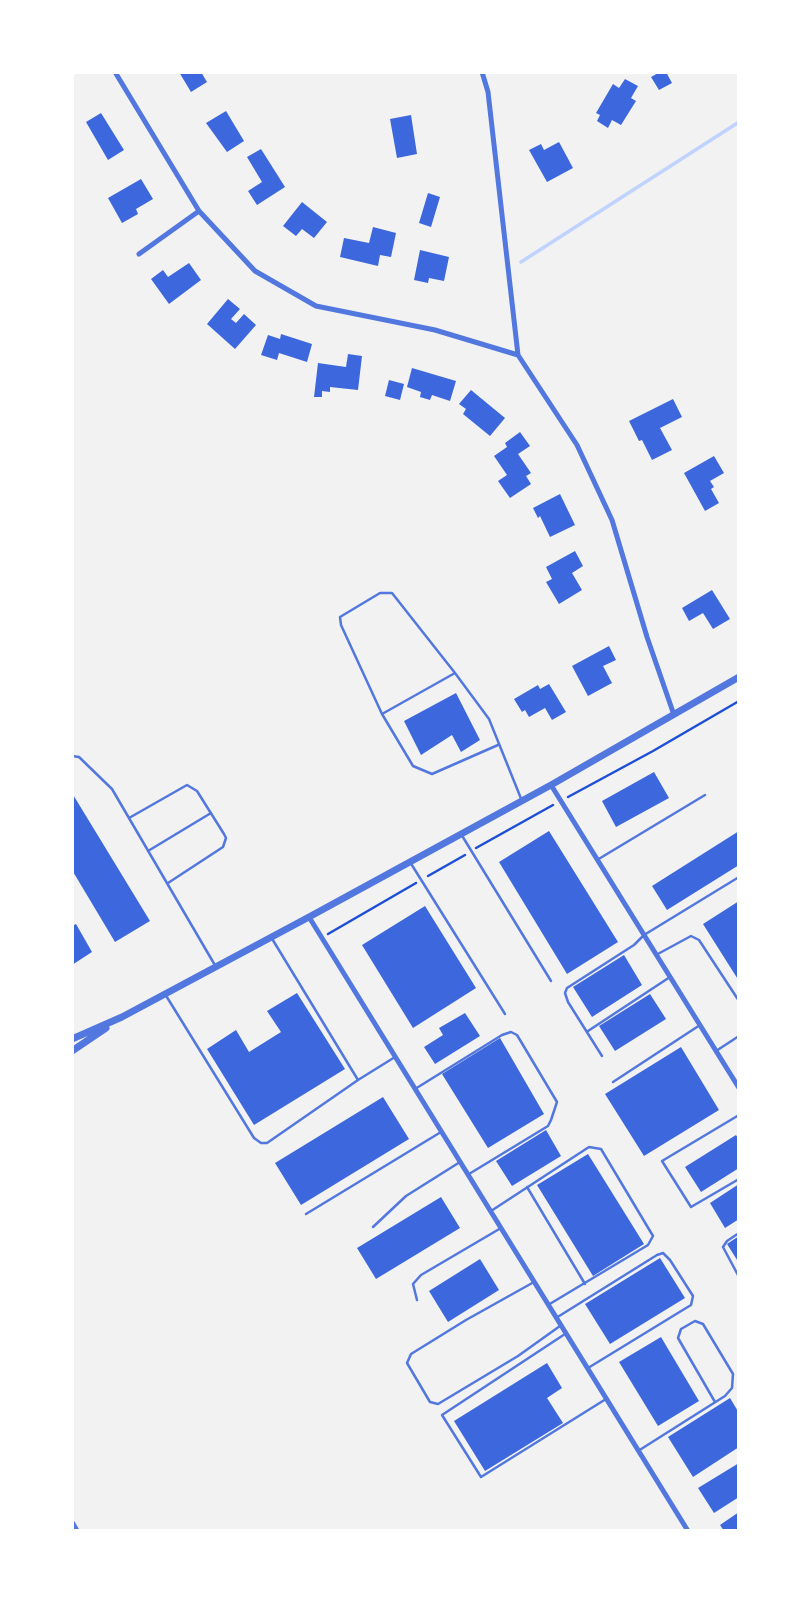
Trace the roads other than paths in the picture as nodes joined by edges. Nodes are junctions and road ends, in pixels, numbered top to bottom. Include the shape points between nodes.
1 (116, 72) edge
2 (482, 72) edge
3 (199, 211) junction
4 (139, 254) dead end
5 (518, 355) junction
6 (455, 673) junction
7 (739, 677) edge
8 (382, 714) junction
9 (674, 715) junction
10 (498, 744) junction
11 (72, 756) edge
12 (551, 785) junction
13 (705, 795) dead end
14 (522, 801) junction
15 (211, 813) junction
16 (129, 818) junction
17 (461, 834) junction
18 (148, 851) junction
19 (597, 860) junction
20 (410, 862) junction
21 (739, 877) edge
22 (167, 884) junction
23 (309, 917) junction
24 (644, 935) junction
25 (271, 937) junction
26 (656, 955) junction
27 (216, 967) junction
28 (670, 978) junction
29 (551, 981) dead end
30 (165, 994) junction
31 (739, 1001) edge
32 (505, 1014) dead end
33 (121, 1017) junction
34 (700, 1025) junction
35 (587, 1031) junction
36 (739, 1036) edge
37 (72, 1039) edge
38 (72, 1051) edge
39 (716, 1051) junction
40 (395, 1056) junction
41 (602, 1056) dead end
42 (358, 1080) junction
43 (613, 1082) dead end
44 (739, 1088) edge
45 (415, 1089) junction
46 (739, 1115) edge
47 (441, 1132) junction
48 (460, 1162) junction
49 (468, 1174) junction
50 (739, 1179) edge
51 (527, 1187) junction
52 (491, 1212) junction
53 (306, 1214) dead end
54 (373, 1227) dead end
55 (501, 1228) junction
56 (739, 1233) edge
57 (739, 1277) edge
58 (534, 1282) junction
59 (584, 1284) junction
60 (417, 1300) dead end
61 (548, 1305) junction
62 (556, 1318) junction
63 (561, 1326) junction
64 (566, 1334) junction
65 (587, 1368) junction
66 (606, 1399) junction
67 (715, 1402) junction
68 (638, 1451) junction
69 (72, 1524) edge
70 (76, 1531) edge
71 (688, 1531) edge

1 - 3 street
2 - 5 street
3 - 4 street
3 - 5 street via 255,271 316,306 435,330
5 - 9 street via 577,446 612,520
6 - 8 lane
6 - 8 lane via 392,593 380,593 344,613 341,625
6 - 10 lane via 489,719
7 - 9 street
8 - 10 lane via 413,766 432,774
9 - 12 street
10 - 14 lane
11 - 16 lane via 79,757 112,789
12 - 14 street
12 - 19 street
13 - 19 lane
14 - 17 street
15 - 16 lane via 197,791 187,786
15 - 18 lane
15 - 22 lane via 226,843
16 - 18 lane
17 - 20 street
17 - 29 lane
18 - 22 lane
19 - 24 street
20 - 23 street
20 - 32 lane
21 - 24 lane
22 - 27 lane
23 - 25 street
23 - 40 street
24 - 26 street
24 - 35 lane via 566,988 568,1002
25 - 27 street
25 - 42 lane
26 - 28 street
26 - 31 lane via 691,936 699,940
27 - 30 street
28 - 34 street
28 - 35 lane
30 - 33 street
30 - 42 lane via 261,1143
33 - 37 street
33 - 38 street
34 - 39 street
34 - 43 lane
35 - 41 lane
36 - 39 lane
39 - 44 street
40 - 42 lane
40 - 45 street
45 - 47 street
45 - 49 lane via 502,1035 517,1035 557,1102 551,1120
46 - 50 lane via 662,1161 691,1208
47 - 48 street
47 - 53 lane
48 - 49 street
48 - 54 lane via 406,1195
49 - 52 street
51 - 52 lane
51 - 59 lane
51 - 59 lane via 589,1147 601,1149 653,1236 648,1245
52 - 55 street
55 - 58 street
55 - 60 lane via 421,1275 413,1284
56 - 57 lane via 723,1247
58 - 61 street
58 - 63 lane via 411,1354 407,1363 430,1402 448,1399
59 - 61 lane
61 - 62 street
62 - 63 street
62 - 65 lane via 657,1255 663,1253 670,1260 692,1296 691,1305
63 - 64 street
64 - 65 street
64 - 66 lane via 442,1415 481,1477
65 - 66 street
66 - 68 street
67 - 67 lane via 732,1388 733,1374 703,1324 695,1321 681,1329 678,1338
67 - 68 lane
68 - 71 street
69 - 70 street

